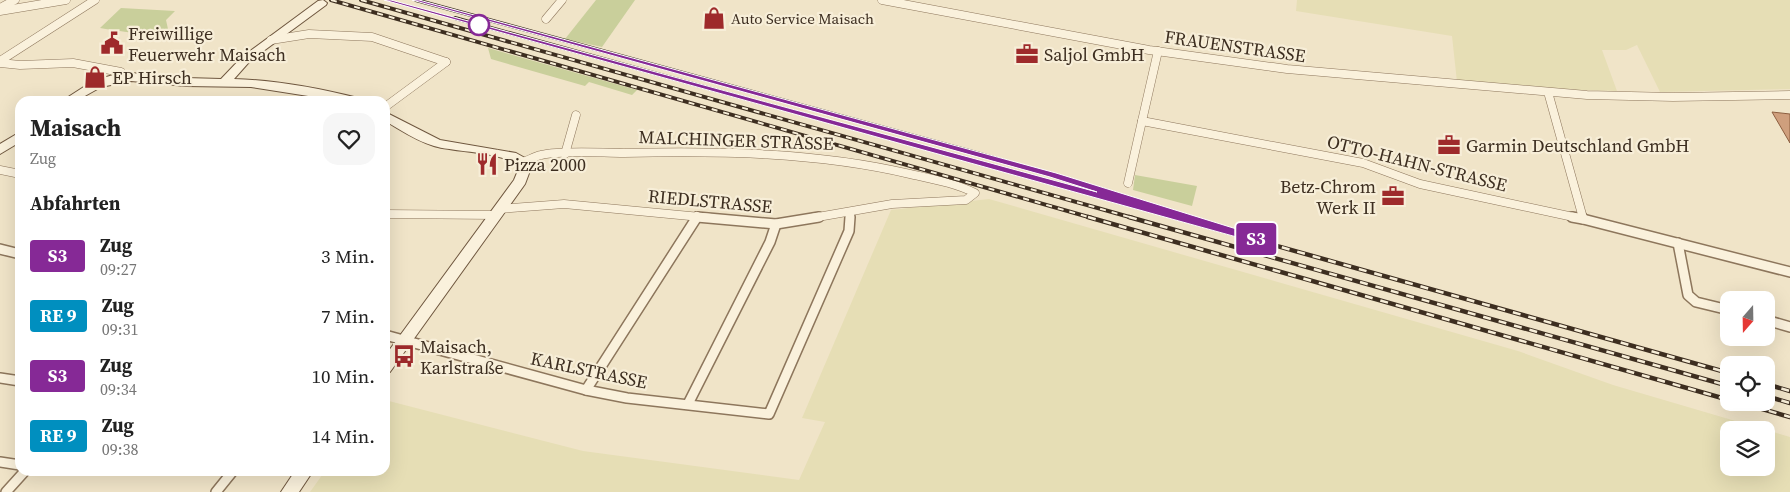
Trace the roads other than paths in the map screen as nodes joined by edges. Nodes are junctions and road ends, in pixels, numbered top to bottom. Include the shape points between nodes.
1 (15, 0) edge
2 (66, 0) edge
3 (95, 0) edge
4 (562, 0) edge
5 (882, 0) edge
6 (322, 3) dead end
7 (0, 10) edge
8 (546, 19) dead end
9 (271, 40) junction
10 (1158, 51) junction
11 (0, 62) edge
12 (240, 68) junction
13 (122, 77) junction
14 (228, 82) junction
15 (208, 83) junction
16 (252, 83) junction
17 (1548, 92) junction
18 (1790, 95) edge
19 (77, 96) edge
20 (334, 96) edge
21 (390, 103) edge
22 (576, 116) dead end
23 (390, 119) edge
24 (1142, 121) junction
25 (15, 140) edge
26 (0, 150) edge
27 (565, 154) junction
28 (523, 162) junction
29 (0, 170) edge
30 (15, 173) edge
31 (1128, 183) dead end
32 (975, 193) joint
33 (497, 212) junction
34 (850, 212) junction
35 (390, 214) edge
36 (697, 216) junction
37 (1583, 219) junction
38 (776, 224) junction
39 (1678, 243) junction
40 (0, 249) edge
41 (15, 253) edge
42 (1790, 272) edge
43 (1720, 308) edge
44 (1775, 323) edge
45 (1790, 327) edge
46 (390, 336) edge
47 (405, 341) junction
48 (390, 361) edge
49 (0, 378) edge
50 (15, 380) edge
51 (586, 390) junction
52 (688, 404) junction
53 (0, 462) edge
54 (15, 464) edge
55 (20, 476) edge
56 (230, 476) edge
57 (301, 476) edge
58 (6, 492) edge
59 (216, 492) edge
60 (289, 492) edge

1 - 7 street
2 - 7 street
3 - 11 street
4 - 8 street
5 - 10 street, FRAUENSTRASSE
6 - 9 street
9 - 12 street
9 - 21 street via 309,34 372,37 446,62
10 - 17 street, FRAUENSTRASSE via 1287,69
10 - 24 street
11 - 13 street via 85,64 121,72
12 - 14 street
12 - 15 street
12 - 16 street
13 - 15 street
13 - 19 street via 97,84
14 - 15 street
14 - 16 street
16 - 20 street
17 - 18 street, FRAUENSTRASSE via 1673,98
17 - 37 street
22 - 27 street
23 - 28 street via 434,142 465,150 509,154
24 - 31 street
24 - 37 street, OTTO-HAHN-STRASSE via 1364,163 1420,184
25 - 26 street
27 - 28 street, MALCHINGER STRASSE via 541,155
27 - 32 street, MALCHINGER STRASSE via 677,152 840,160 961,186
28 - 33 street via 524,174
29 - 30 street
32 - 34 street, RIEDLSTRASSE via 966,200 892,204
33 - 35 street, RIEDLSTRASSE
33 - 36 street, RIEDLSTRASSE via 564,204
33 - 47 street
34 - 38 street, RIEDLSTRASSE
34 - 52 street, KARLSTRASSE via 849,231 769,414
36 - 38 street, RIEDLSTRASSE
36 - 51 street
37 - 39 street, OTTO-HAHN-STRASSE
38 - 52 street via 770,242
39 - 42 street, OTTO-HAHN-STRASSE
39 - 43 street via 1688,295 1696,302
40 - 41 street
44 - 45 street
46 - 47 street, KARLSTRASSE
47 - 48 street
47 - 51 street, KARLSTRASSE
49 - 50 street
51 - 52 street, KARLSTRASSE
53 - 54 street
55 - 58 street
56 - 59 street
57 - 60 street

